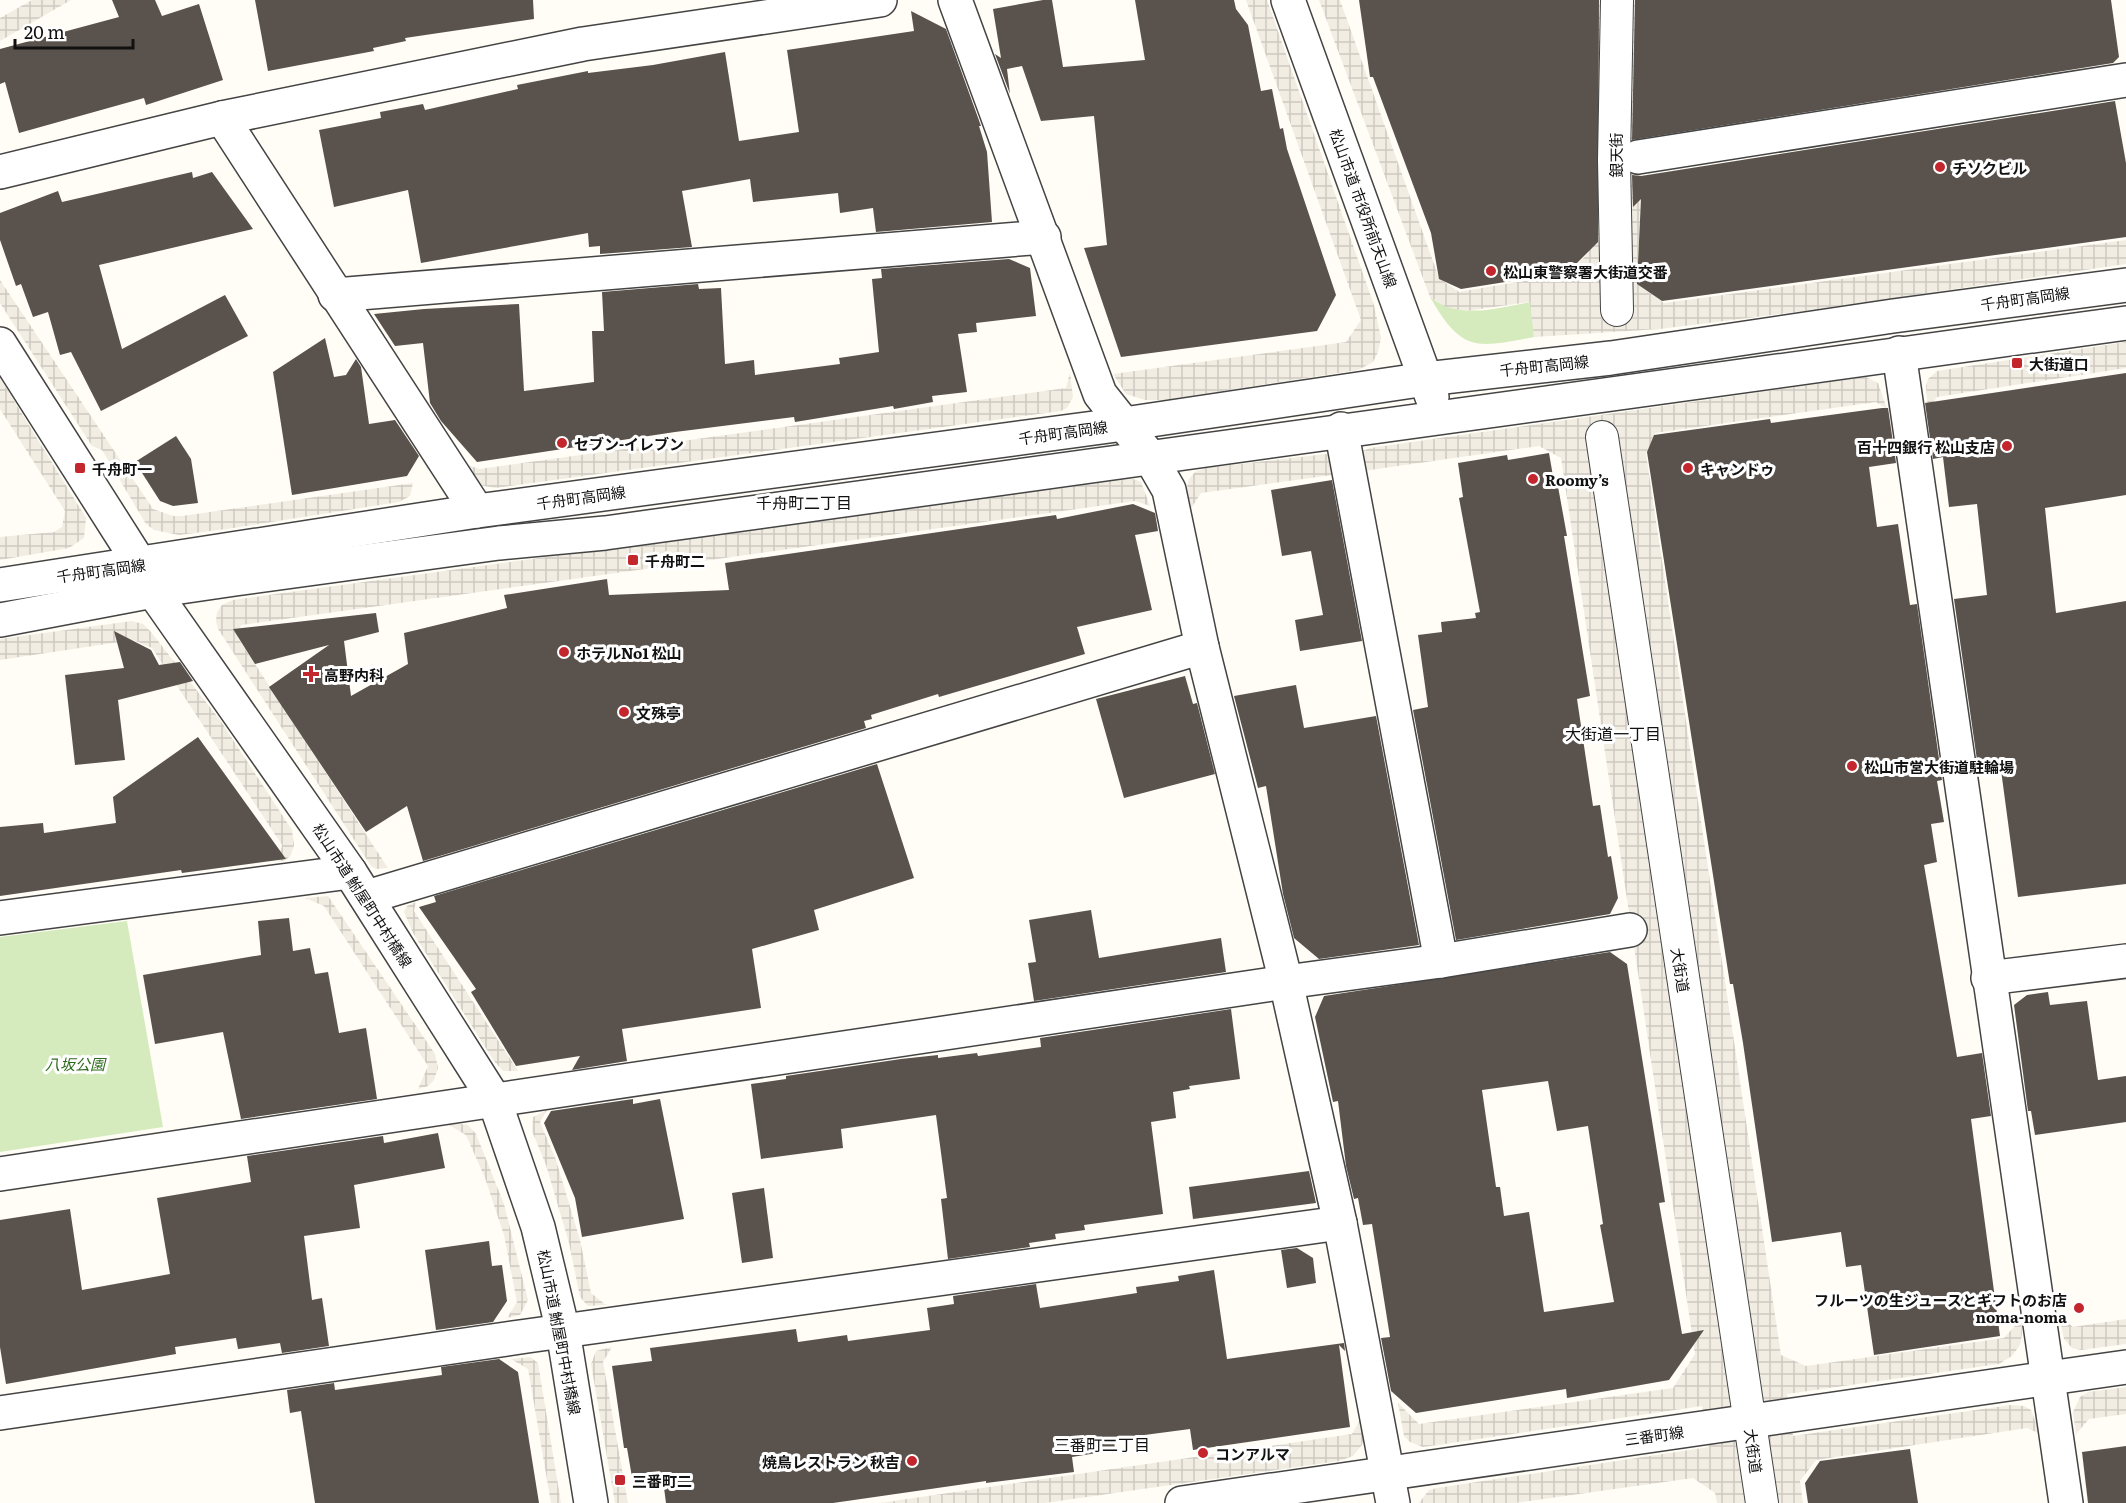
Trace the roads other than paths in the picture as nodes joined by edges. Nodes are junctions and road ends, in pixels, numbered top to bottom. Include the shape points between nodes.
1 (880, 0) edge
2 (955, 0) edge
3 (1288, 0) edge
4 (1617, 0) edge
5 (2126, 80) edge
6 (222, 118) junction
7 (1626, 158) junction
8 (0, 172) edge
9 (1044, 237) junction
10 (2126, 285) edge
11 (335, 295) junction
12 (1617, 310) dead end
13 (1893, 316) junction
14 (2126, 323) edge
15 (0, 345) edge
16 (1899, 354) junction
17 (1426, 379) junction
18 (1335, 391) junction
19 (1439, 416) junction
20 (1124, 424) junction
21 (1341, 429) junction
22 (1602, 437) dead end
23 (1150, 457) junction
24 (477, 511) junction
25 (499, 543) junction
26 (146, 577) junction
27 (0, 585) edge
28 (0, 620) edge
29 (1202, 647) junction
30 (358, 884) junction
31 (0, 918) edge
32 (1674, 923) junction
33 (1630, 930) joint
34 (1441, 961) junction
35 (2126, 961) edge
36 (1988, 978) junction
37 (1286, 982) junction
38 (494, 1099) junction
39 (0, 1174) edge
40 (1340, 1223) junction
41 (563, 1331) junction
42 (2126, 1367) edge
43 (2047, 1378) junction
44 (0, 1413) edge
45 (1749, 1421) junction
46 (1391, 1487) edge
47 (591, 1503) edge
48 (1182, 1503) edge
49 (1761, 1503) edge
50 (2066, 1503) edge

1 - 6 street via 583,44
2 - 9 street
3 - 17 street, 松山市道 市役所前天山線
4 - 7 street, 銀天街
5 - 7 street
6 - 8 street
6 - 11 street
7 - 12 street, 銀天街
9 - 11 street
9 - 20 street via 1100,394
10 - 13 street, 千舟町高岡線
11 - 24 street
13 - 16 street
13 - 17 street, 千舟町高岡線 via 1611,358
14 - 16 street, 千舟町高岡線
15 - 26 street, 松山市道 鮒屋町中村橋線
16 - 19 street, 千舟町高岡線
16 - 36 street
17 - 18 street, 千舟町高岡線
17 - 19 street, 松山市道 市役所前天山線
18 - 20 street, 千舟町高岡線
18 - 21 street
19 - 21 street, 千舟町高岡線
20 - 23 street
20 - 24 street, 千舟町高岡線
21 - 23 street, 千舟町高岡線
21 - 34 street
22 - 32 street, 大街道
23 - 25 street, 千舟町高岡線 via 605,533
23 - 29 street via 1169,490
24 - 25 street
24 - 26 street, 千舟町高岡線
25 - 26 street, 千舟町高岡線
26 - 27 street, 千舟町高岡線
26 - 28 street, 千舟町高岡線
26 - 30 street, 松山市道 鮒屋町中村橋線
29 - 30 street
29 - 37 street
30 - 31 street
30 - 38 street, 松山市道 鮒屋町中村橋線
32 - 33 street
32 - 45 street, 大街道
33 - 34 street
34 - 37 street
35 - 36 street
36 - 43 street
37 - 38 street
37 - 40 street
38 - 39 street
38 - 41 street, 松山市道 鮒屋町中村橋線 via 538,1227
40 - 41 street
40 - 46 street
41 - 44 street
41 - 47 street, 松山市道 鮒屋町中村橋線
42 - 43 street, 三番町線
43 - 45 street, 三番町線
43 - 50 street
45 - 46 street, 三番町線
45 - 49 street, 大街道
46 - 48 street, 三番町線

